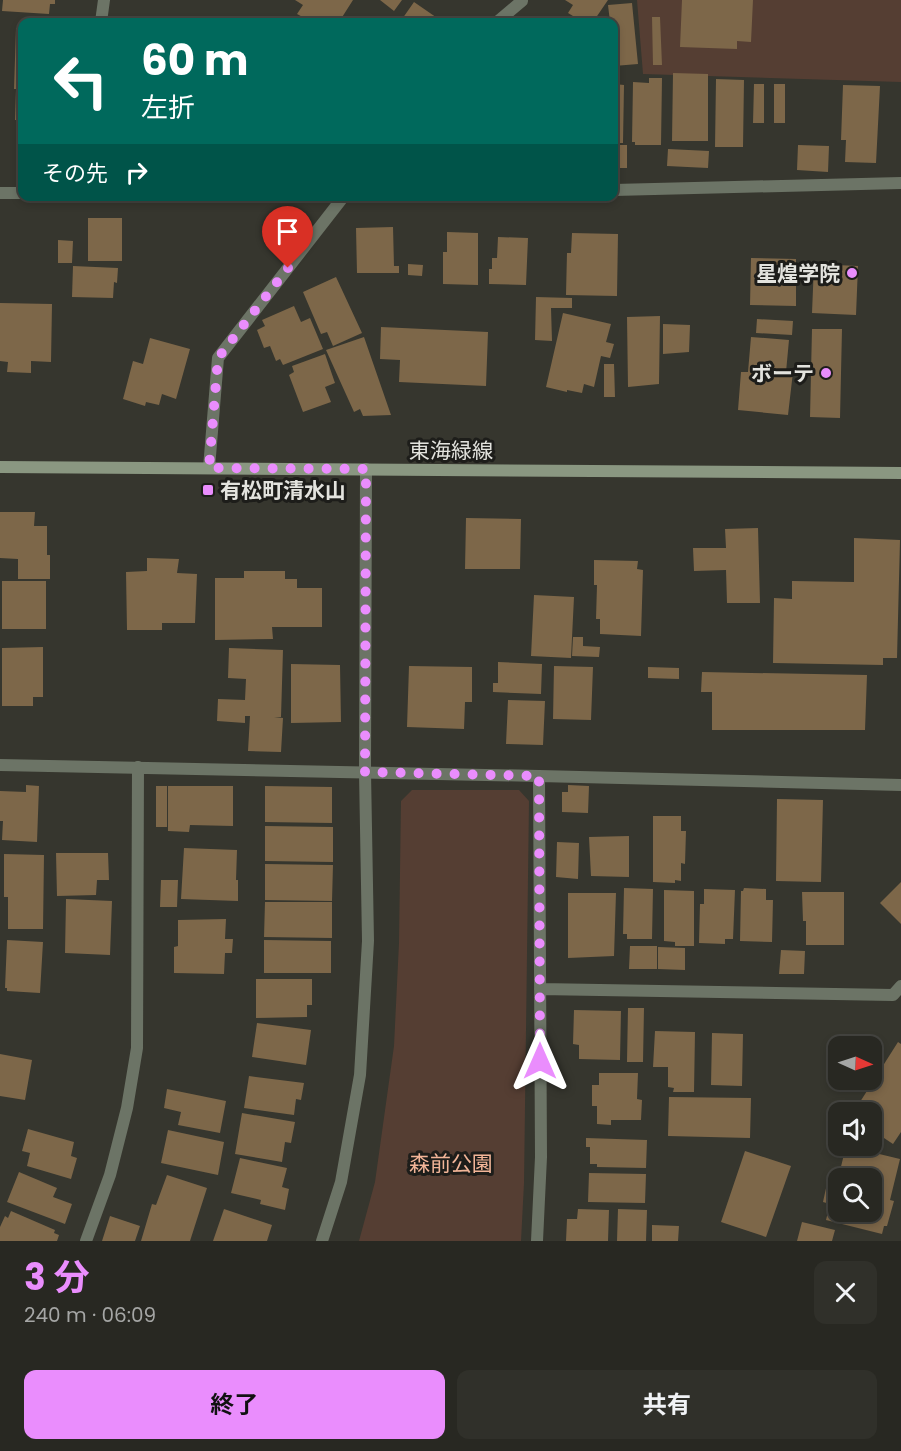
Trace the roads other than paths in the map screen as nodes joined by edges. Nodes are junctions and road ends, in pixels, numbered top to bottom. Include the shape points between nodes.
1 (104, 0) edge
2 (522, 0) edge
3 (102, 18) edge
4 (502, 18) edge
5 (901, 183) edge
6 (618, 190) edge
7 (0, 193) edge
8 (18, 193) edge
9 (340, 201) edge
10 (0, 467) edge
11 (209, 468) junction
12 (366, 469) junction
13 (901, 473) edge
14 (0, 765) edge
15 (138, 767) junction
16 (365, 772) junction
17 (539, 776) junction
18 (901, 785) edge
19 (901, 986) edge
20 (540, 989) junction
21 (86, 1241) edge
22 (322, 1241) edge
23 (537, 1241) edge

1 - 3 street
2 - 4 street
5 - 6 street
7 - 8 street
9 - 11 street via 218,358
10 - 11 main road, 東海緑線
11 - 12 main road, 東海緑線
12 - 13 main road, 東海緑線
12 - 16 street
14 - 15 street
15 - 16 street
15 - 21 street via 137,1048 110,1175
16 - 17 street
16 - 22 street via 368,941 360,1075 341,1182
17 - 18 street
17 - 20 street
19 - 20 street via 892,995
20 - 23 street

